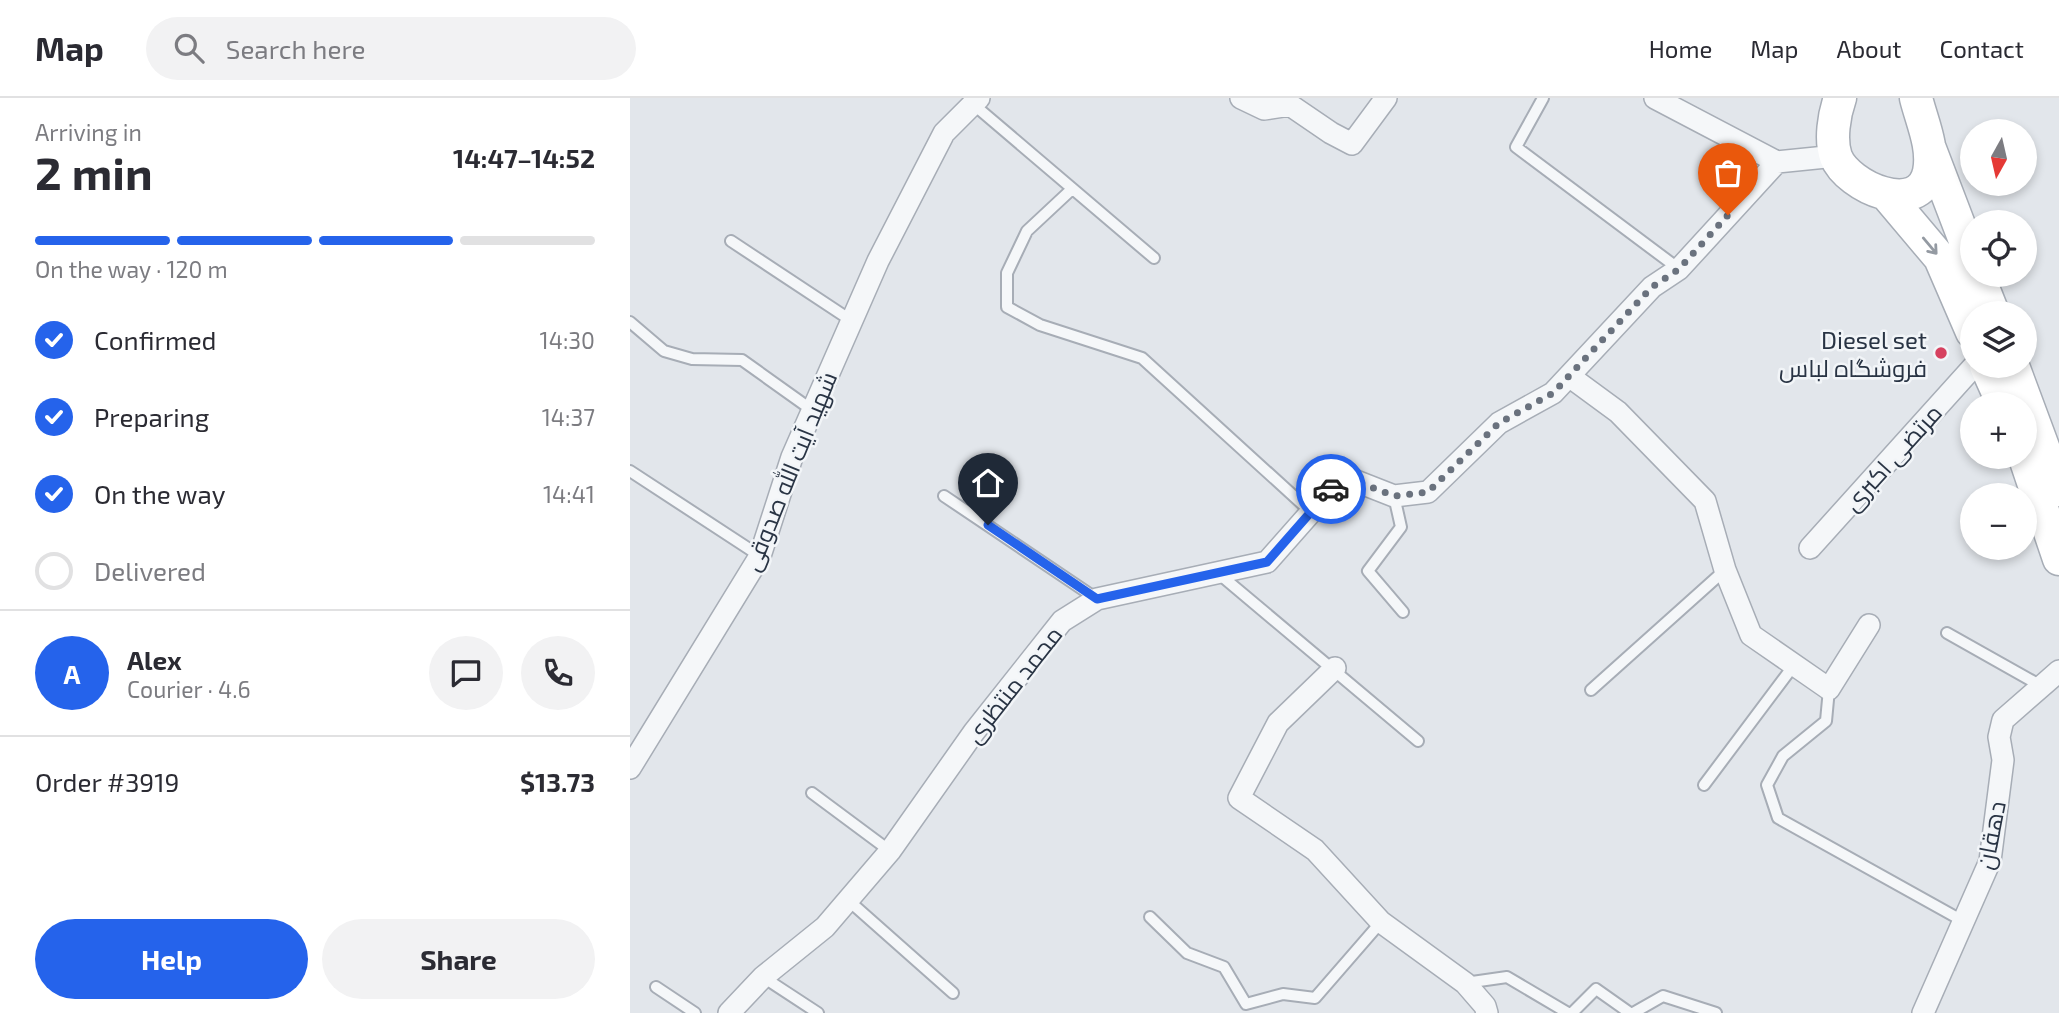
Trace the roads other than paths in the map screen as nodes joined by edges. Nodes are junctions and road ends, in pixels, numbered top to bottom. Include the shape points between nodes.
1 (1241, 98) edge
2 (1386, 98) edge
3 (1544, 98) edge
4 (1655, 98) edge
5 (1840, 98) edge
6 (1916, 98) edge
7 (976, 101) edge
8 (1930, 148) junction
9 (1836, 156) junction
10 (1777, 162) junction
11 (1072, 189) junction
12 (1886, 194) junction
13 (1960, 227) edge
14 (731, 241) dead end
15 (1154, 258) dead end
16 (1679, 269) junction
17 (1960, 304) edge
18 (852, 321) junction
19 (630, 322) edge
20 (1569, 376) junction
21 (1963, 378) edge
22 (2017, 378) edge
23 (812, 410) junction
24 (2043, 450) edge
25 (630, 471) edge
26 (2059, 490) edge
27 (944, 496) dead end
28 (1394, 496) junction
29 (1310, 512) junction
30 (1810, 548) dead end
31 (760, 556) junction
32 (2059, 559) edge
33 (1724, 570) junction
34 (1218, 573) junction
35 (1097, 599) junction
36 (1403, 612) dead end
37 (1869, 625) dead end
38 (1947, 633) dead end
39 (1794, 665) junction
40 (1335, 668) junction
41 (2059, 671) edge
42 (2043, 687) junction
43 (1829, 689) junction
44 (1591, 691) dead end
45 (1418, 741) dead end
46 (630, 768) edge
47 (1704, 785) dead end
48 (812, 793) dead end
49 (890, 851) junction
50 (848, 900) junction
51 (1150, 917) dead end
52 (1963, 921) junction
53 (1381, 922) junction
54 (764, 977) junction
55 (1465, 983) junction
56 (656, 987) dead end
57 (953, 993) dead end
58 (695, 1013) edge
59 (729, 1013) edge
60 (818, 1013) edge
61 (1487, 1013) edge
62 (1570, 1013) edge
63 (1631, 1013) edge
64 (1716, 1013) edge
65 (1923, 1013) edge

1 - 2 street via 1264,108 1290,105 1352,144
3 - 16 lane via 1516,147
4 - 10 street
5 - 9 main road via 1834,133
6 - 8 main road
7 - 11 lane
7 - 18 street, شهید آیت الله صدوقی via 944,133
8 - 12 main road via 1929,173 1920,190 1905,196
8 - 13 main road
9 - 10 street
9 - 12 main road via 1847,172
10 - 16 street, محمد منتظری
11 - 15 lane
11 - 29 lane via 1027,231 1007,273 1007,307 1040,325 1142,358
12 -> 17 main road via 1940,258
14 - 18 lane
16 - 20 street, محمد منتظری via 1652,287
18 - 23 street, شهید آیت الله صدوقی
19 - 23 lane via 664,351 692,359 741,360
20 - 28 street, محمد منتظری via 1553,393 1499,423 1428,492
20 - 33 street via 1618,412 1705,501
21 - 30 street, مرتضی اکبری
22 - 24 main road
23 - 31 street, شهید آیت الله صدوقی
24 - 26 main road
24 - 32 main road
25 - 31 lane
27 - 35 lane
28 - 29 street, محمد منتظری via 1343,476
28 - 36 lane via 1401,527 1368,572
29 - 34 street, محمد منتظری via 1267,562
31 - 46 street, شهید آیت الله صدوقی
33 - 39 street via 1751,635
33 - 44 lane
34 - 35 street, محمد منتظری
34 - 40 lane
35 - 49 street, محمد منتظری via 1062,621 974,732
37 - 43 street
38 - 42 lane
39 - 43 street
39 - 47 lane
40 - 45 lane
40 - 53 street via 1278,723 1239,798 1315,850
41 - 42 street, دهقان
42 - 52 street, دهقان via 2003,720 1999,737 2003,760 1990,861
43 - 52 lane via 1826,721 1783,756 1767,785 1778,818
48 - 49 lane
49 - 50 street, محمد منتظری
50 - 54 street, محمد منتظری via 825,927
50 - 57 lane
51 - 53 lane via 1187,953 1224,967 1246,1004 1283,994 1315,998
52 - 65 street, دهقان
53 - 55 street
54 - 59 street, محمد منتظری
54 - 60 lane
55 - 61 street
55 - 62 lane via 1507,977
56 - 58 lane
62 - 63 lane via 1596,989
63 - 64 lane via 1663,996

